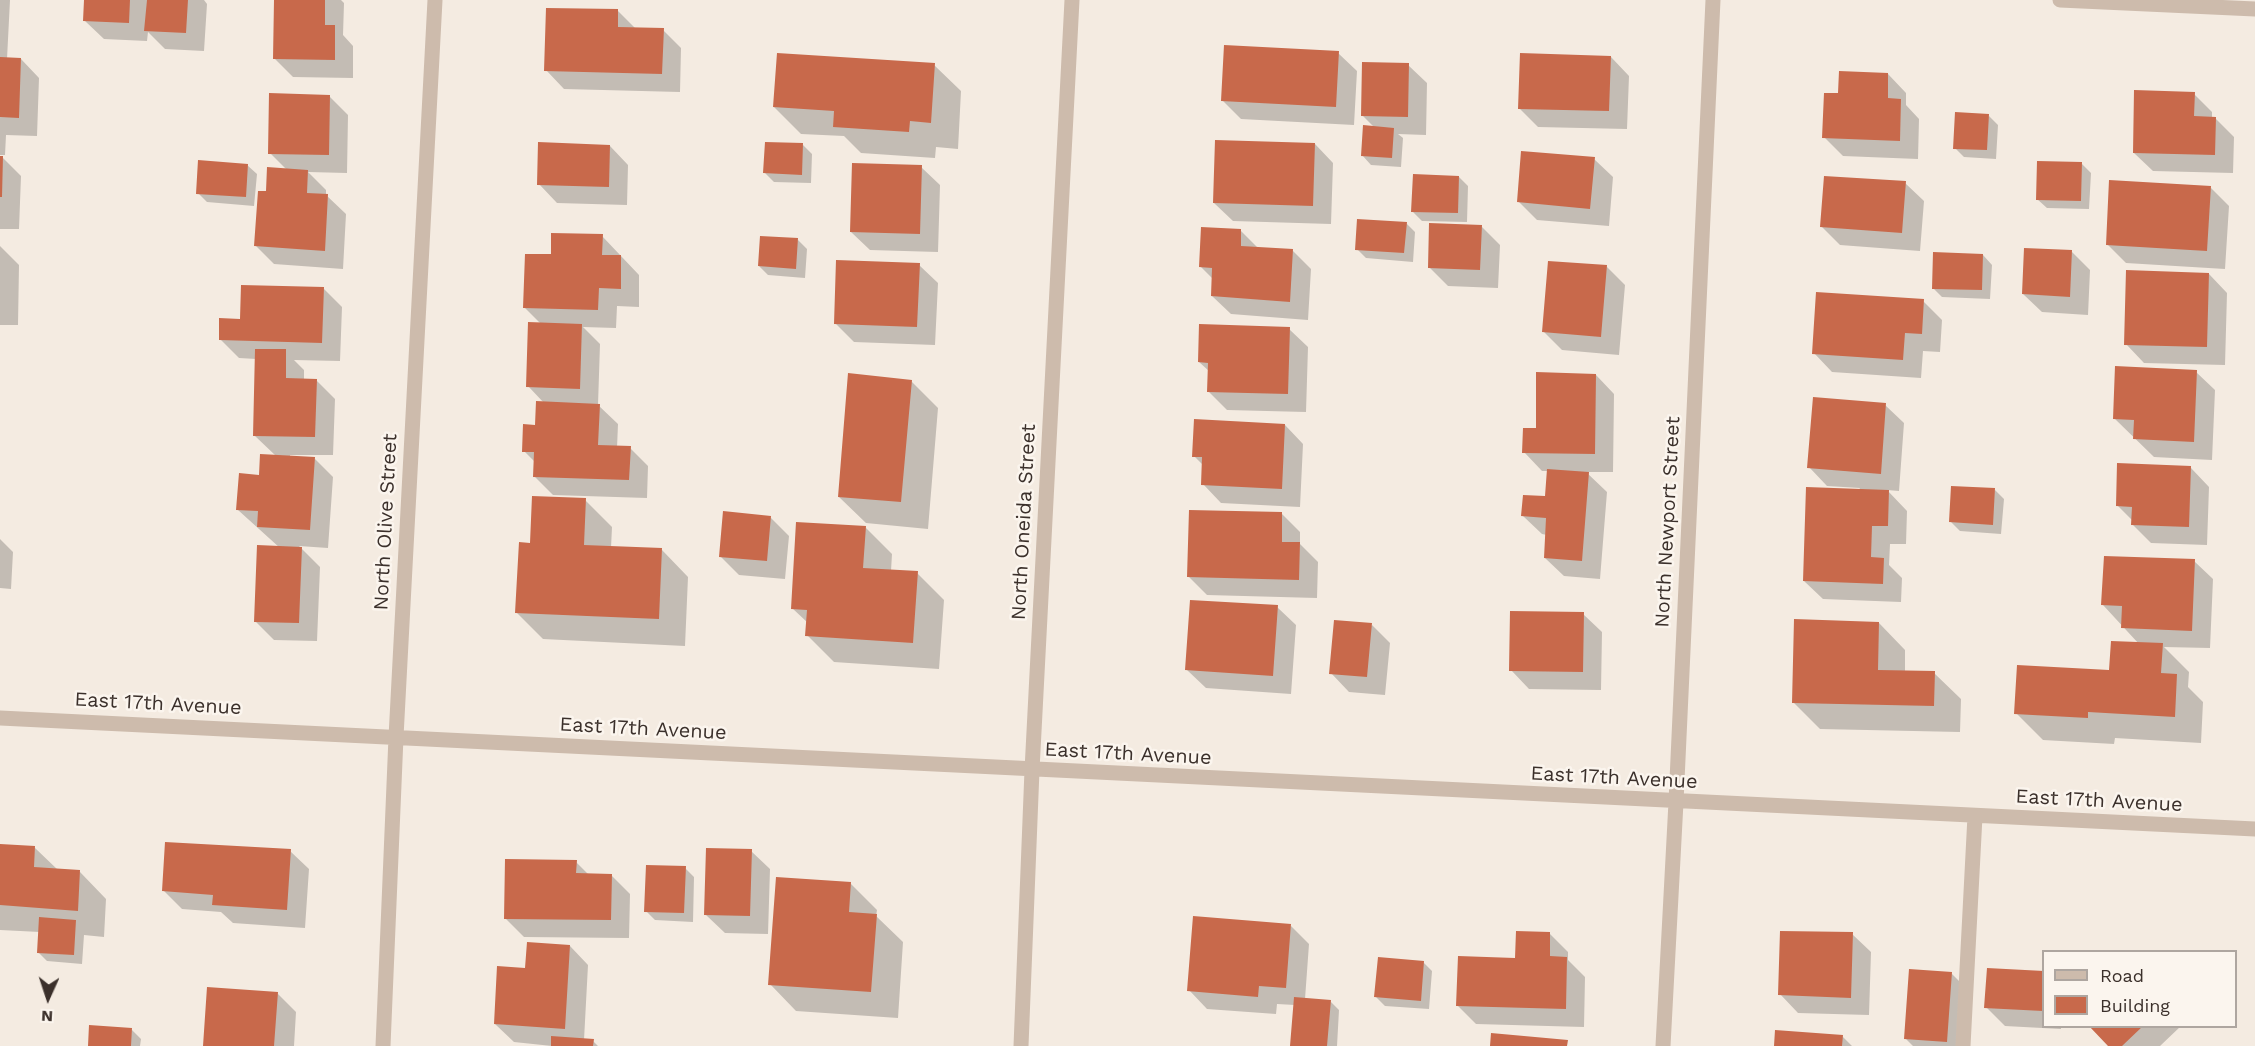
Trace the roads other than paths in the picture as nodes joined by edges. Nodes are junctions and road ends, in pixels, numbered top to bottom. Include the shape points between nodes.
1 (435, 0) edge
2 (1072, 0) edge
3 (1713, 0) edge
4 (2060, 0) edge
5 (2255, 9) edge
6 (0, 718) edge
7 (396, 737) junction
8 (1032, 770) junction
9 (1676, 802) junction
10 (1975, 816) junction
11 (2255, 829) edge
12 (383, 1046) edge
13 (1021, 1046) edge
14 (1663, 1046) edge
15 (1963, 1046) edge

1 - 7 street, North Olive Street
2 - 8 street, North Oneida Street
3 - 9 street, North Newport Street
4 - 5 street
6 - 7 street, East 17th Avenue
7 - 8 street, East 17th Avenue
7 - 12 street, North Olive Street
8 - 9 street, East 17th Avenue
8 - 13 street, North Oneida Street
9 - 10 street, East 17th Avenue
9 - 14 street, North Newport Street
10 - 11 street, East 17th Avenue
10 - 15 street

